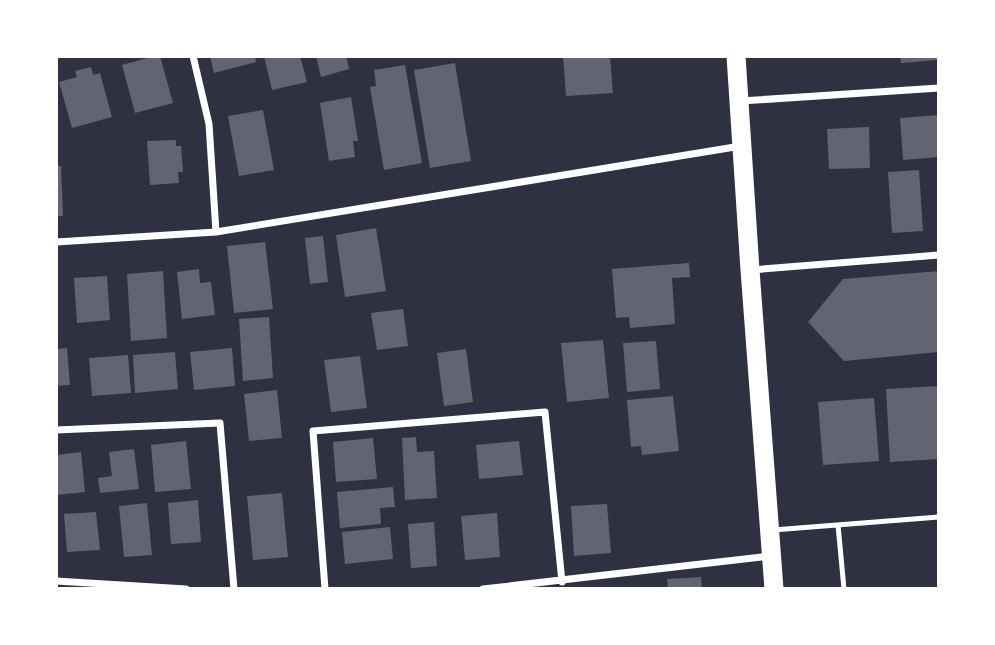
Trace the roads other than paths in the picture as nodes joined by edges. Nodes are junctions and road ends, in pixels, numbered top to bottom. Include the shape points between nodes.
1 (193, 56) edge
2 (736, 56) edge
3 (939, 88) edge
4 (740, 101) junction
5 (743, 145) junction
6 (216, 232) junction
7 (56, 242) edge
8 (939, 256) edge
9 (750, 270) junction
10 (56, 430) edge
11 (939, 517) edge
12 (838, 525) junction
13 (769, 530) junction
14 (772, 556) junction
15 (56, 582) edge
16 (562, 582) junction
17 (186, 589) edge
18 (234, 589) edge
19 (325, 589) edge
20 (483, 589) edge
21 (774, 589) edge
22 (844, 589) edge

1 - 6 street via 209,124
2 - 4 highway
3 - 4 street
4 - 5 highway
5 - 6 street
5 - 9 highway
6 - 7 street
8 - 9 street
9 - 13 highway
10 - 18 street via 220,423
11 - 12 lane
12 - 13 lane
12 - 22 lane
13 - 14 highway
14 - 16 street
14 - 21 highway
15 - 17 street
16 - 19 street via 545,412 313,431
16 - 20 street

